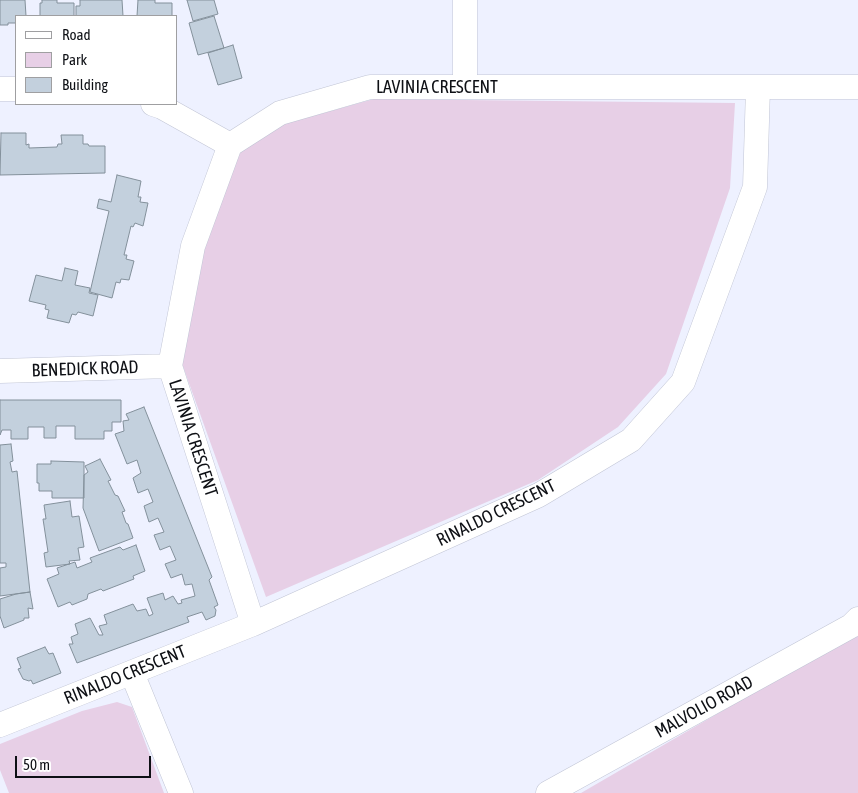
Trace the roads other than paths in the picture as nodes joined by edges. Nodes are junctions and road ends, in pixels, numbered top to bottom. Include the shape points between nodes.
1 (465, 0) edge
2 (465, 86) junction
3 (858, 87) edge
4 (758, 88) junction
5 (0, 89) edge
6 (15, 89) edge
7 (157, 105) edge
8 (230, 145) junction
9 (170, 366) junction
10 (0, 371) edge
11 (858, 619) edge
12 (253, 624) junction
13 (132, 673) junction
14 (1, 723) edge
15 (181, 793) edge
16 (548, 793) edge

1 - 2 street
2 - 4 street, LAVINIA CRESCENT
2 - 8 street, LAVINIA CRESCENT via 370,87 280,113
3 - 4 street, LAVINIA CRESCENT
4 - 12 street, RINALDO CRESCENT via 752,196 683,382 631,440 539,495
5 - 6 street
7 - 8 street
8 - 9 street, LAVINIA CRESCENT via 193,246
9 - 10 street, BENEDICK ROAD
9 - 12 street, LAVINIA CRESCENT
11 - 16 street, MALVOLIO ROAD via 851,626
12 - 13 street, RINALDO CRESCENT
13 - 14 street, RINALDO CRESCENT
13 - 15 street

